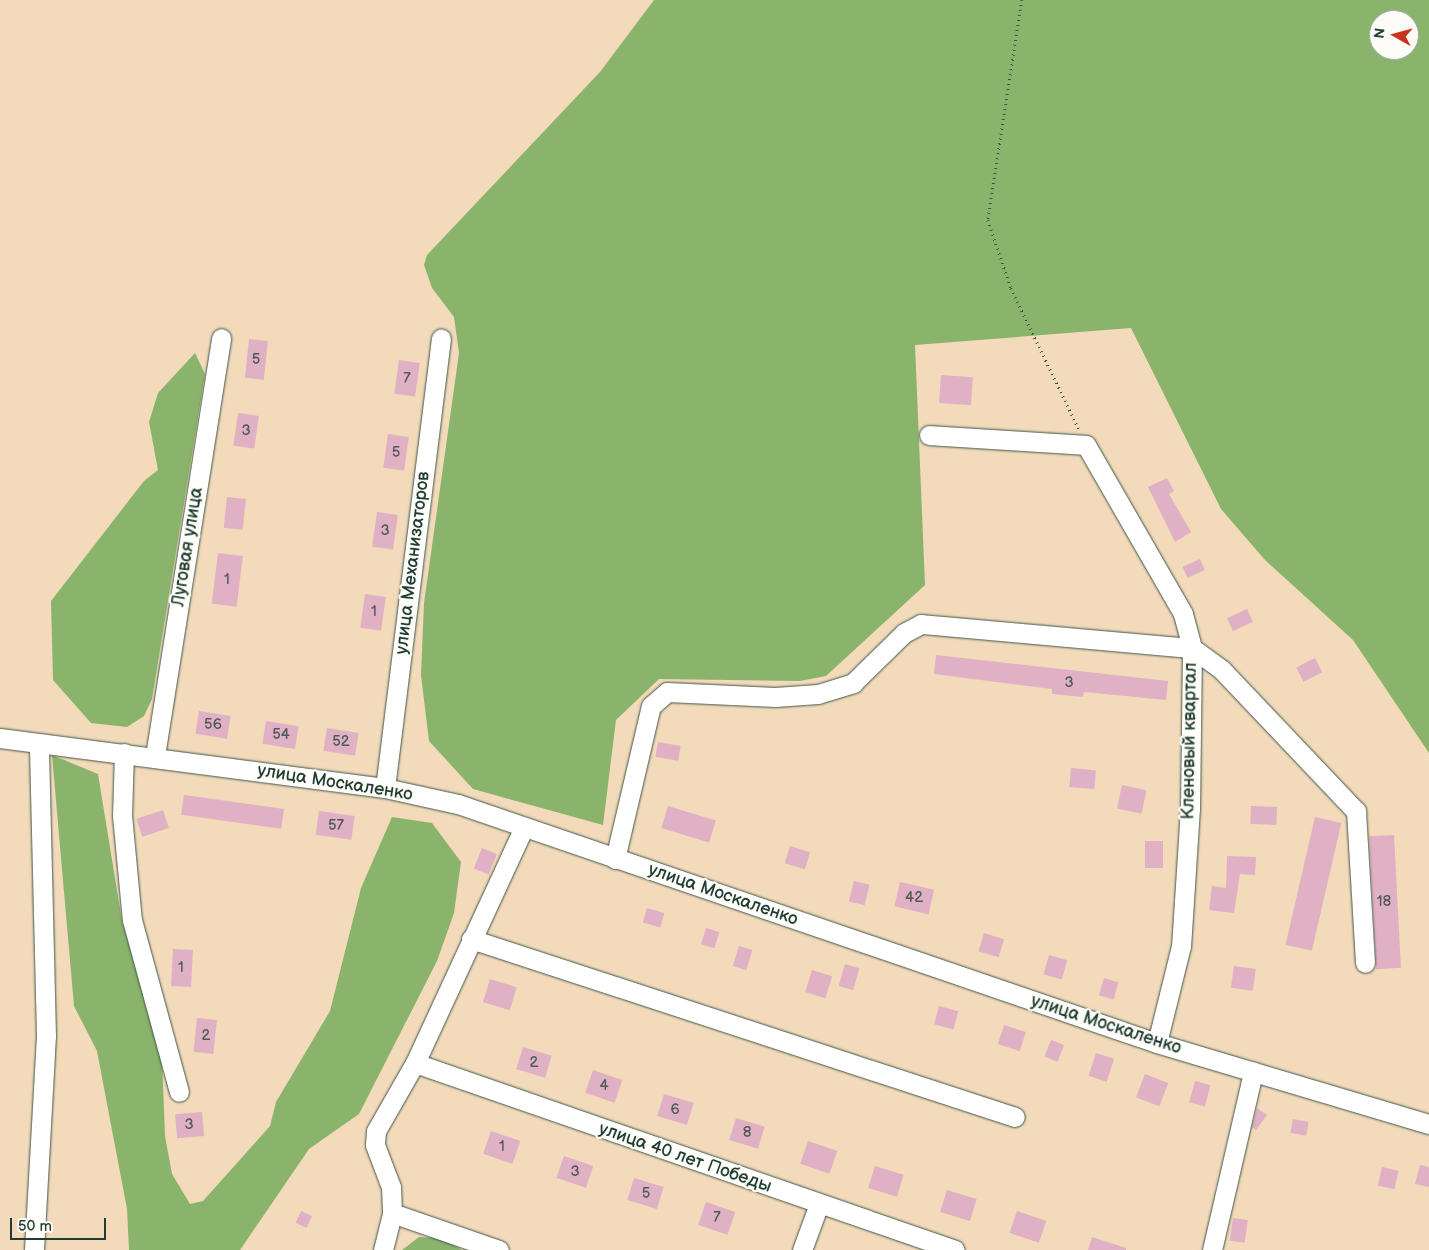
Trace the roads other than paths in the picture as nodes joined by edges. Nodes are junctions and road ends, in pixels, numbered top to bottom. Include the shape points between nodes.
1 (221, 338) dead end
2 (440, 338) dead end
3 (928, 435) dead end
4 (1192, 648) junction
5 (0, 738) edge
6 (39, 742) junction
7 (124, 753) junction
8 (155, 756) junction
9 (385, 788) junction
10 (524, 826) junction
11 (615, 858) junction
12 (471, 939) junction
13 (1365, 963) dead end
14 (1157, 1043) junction
15 (415, 1063) junction
16 (1253, 1072) junction
17 (180, 1092) dead end
18 (1015, 1117) dead end
19 (1429, 1124) edge
20 (819, 1204) junction
21 (392, 1213) junction
22 (34, 1250) edge
23 (383, 1250) edge
24 (499, 1250) edge
25 (802, 1250) edge
26 (952, 1250) edge
27 (1212, 1250) edge

1 - 8 street, Луговая улица
2 - 9 street, улица Механизаторов
3 - 4 street via 1086,444 1183,614
4 - 11 street, Кленовый квартал via 921,624 904,633 852,683 818,694 775,697 667,692 657,697 651,706
4 - 13 street via 1222,670 1356,811
4 - 14 street, Кленовый квартал via 1190,808 1180,946
5 - 6 street, улица Москаленко
6 - 7 street, улица Москаленко
6 - 22 street via 46,1036
7 - 8 street, улица Москаленко
7 - 17 street via 122,815 132,920
8 - 9 street, улица Москаленко
9 - 10 street, улица Москаленко via 458,804
10 - 11 street, улица Москаленко
10 - 12 street
11 - 14 street, улица Москаленко
12 - 15 street
12 - 18 street
14 - 16 street, улица Москаленко
15 - 20 street, улица 40 лет Победы
15 - 21 street via 376,1131 375,1145 391,1187
16 - 19 street, улица Москаленко
16 - 27 street
20 - 25 street
20 - 26 street, улица 40 лет Победы
21 - 23 street
21 - 24 street

